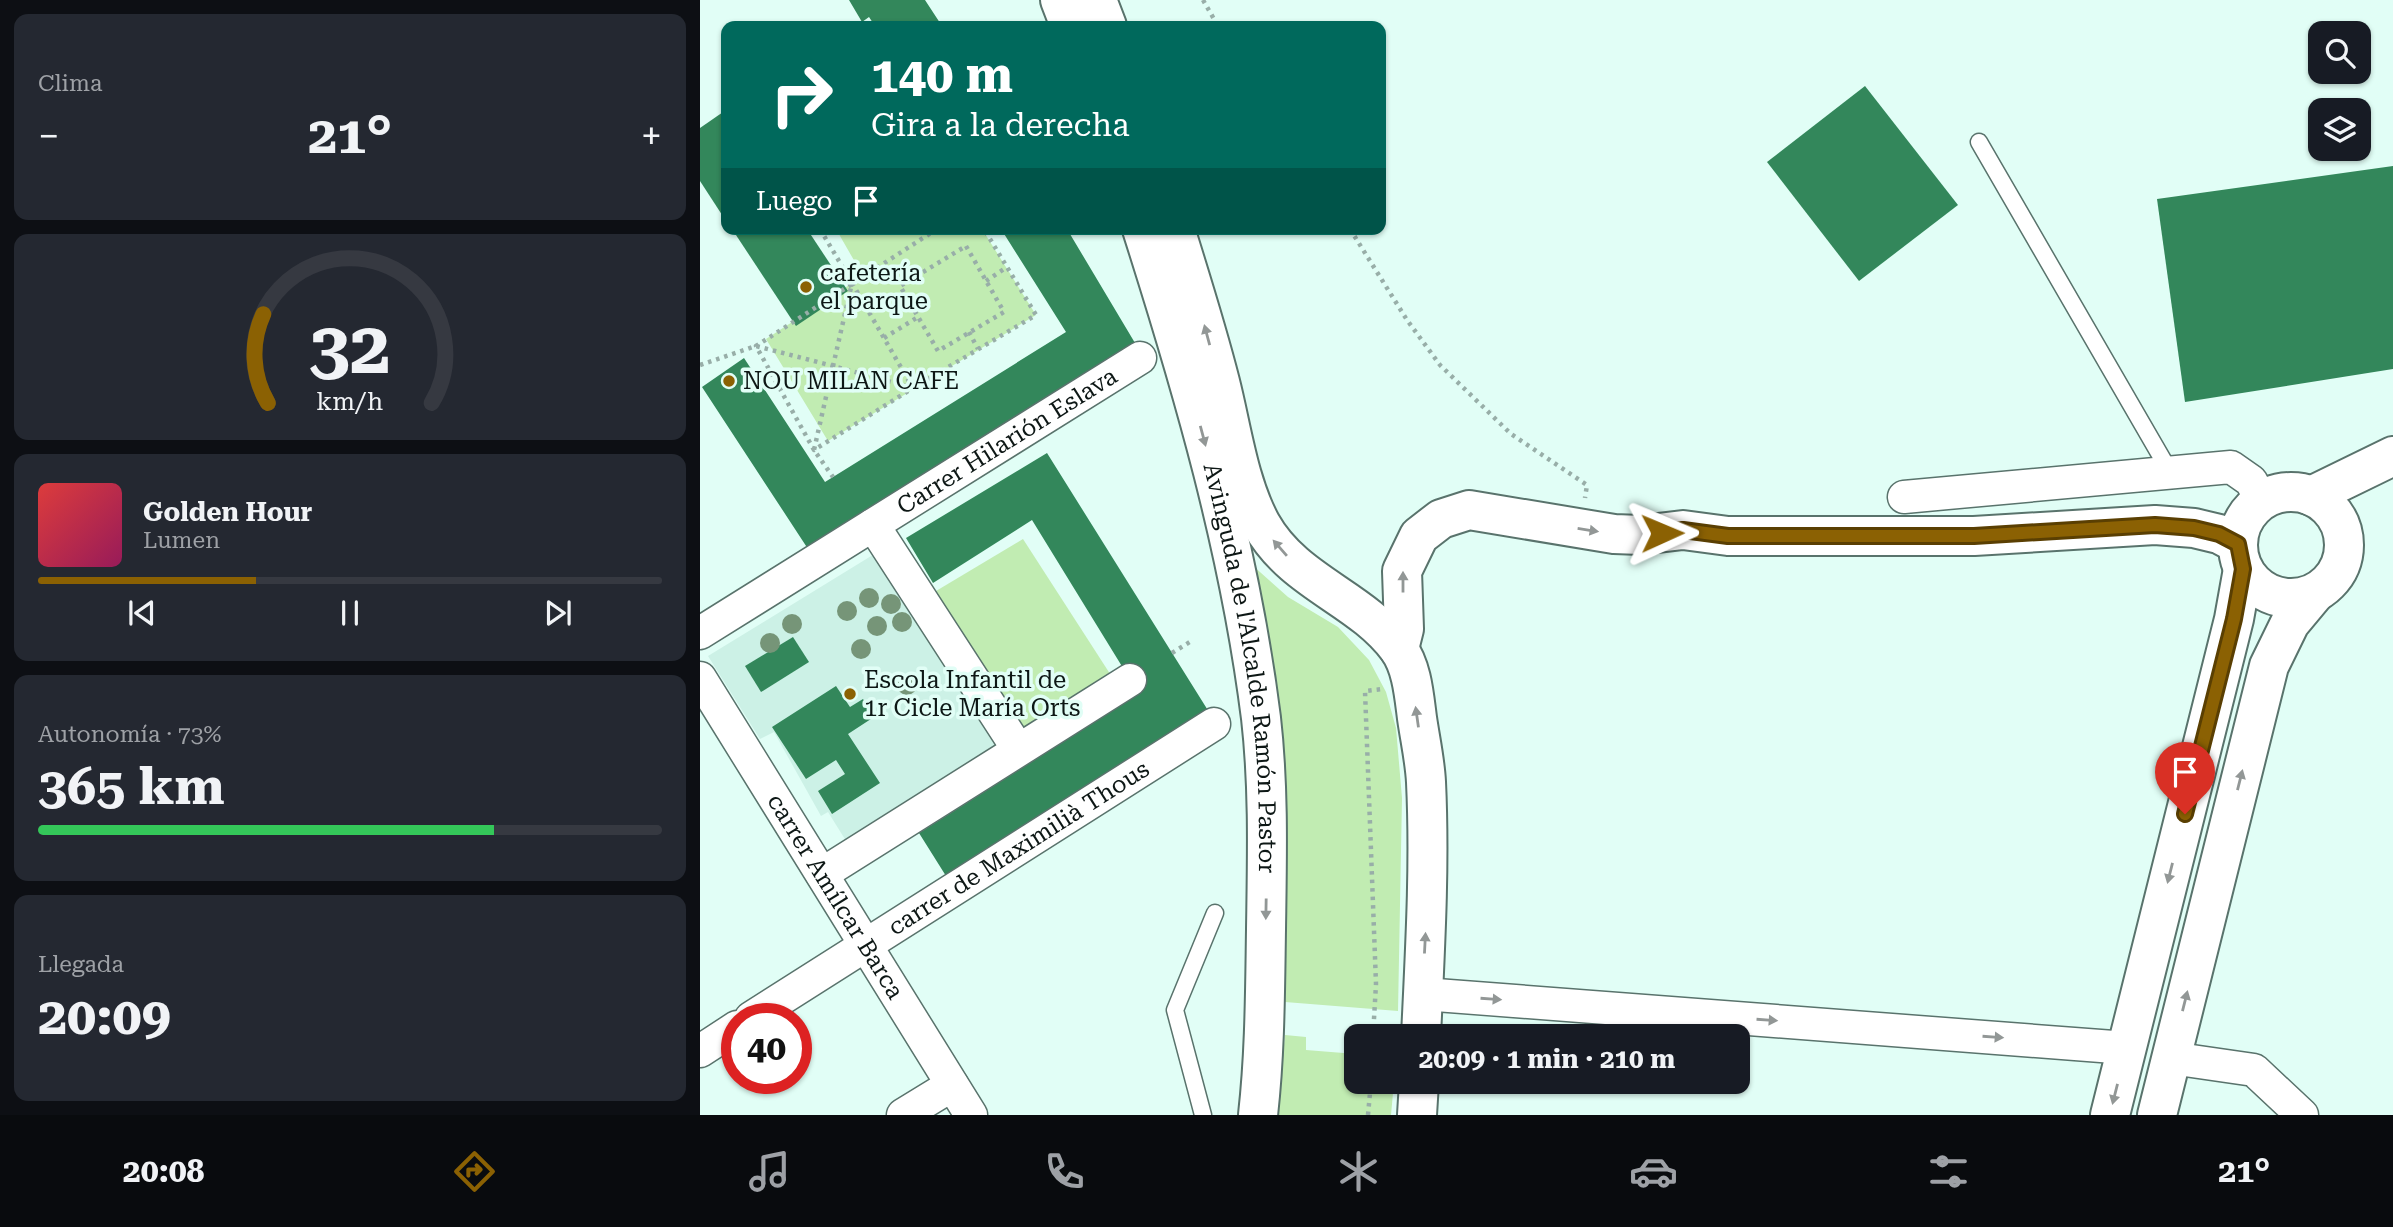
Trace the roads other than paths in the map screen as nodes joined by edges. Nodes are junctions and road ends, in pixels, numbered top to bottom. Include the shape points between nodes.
1 (1060, 0) edge
2 (1097, 0) edge
3 (1068, 21) edge
4 (1105, 21) edge
5 (1979, 142) dead end
6 (1144, 235) edge
7 (1177, 235) edge
8 (1140, 358) dead end
9 (2391, 458) edge
10 (2169, 472) junction
11 (2311, 496) junction
12 (1904, 497) dead end
13 (2262, 501) junction
14 (873, 525) junction
15 (2343, 536) junction
16 (2240, 556) junction
17 (2315, 593) junction
18 (700, 633) edge
19 (1399, 649) junction
20 (700, 678) edge
21 (1130, 680) dead end
22 (1214, 724) dead end
23 (1018, 749) junction
24 (822, 874) junction
25 (1215, 913) dead end
26 (866, 946) junction
27 (1423, 994) junction
28 (775, 1003) edge
29 (1422, 1024) edge
30 (721, 1037) edge
31 (2127, 1048) junction
32 (700, 1051) edge
33 (2171, 1058) junction
34 (952, 1085) junction
35 (1418, 1094) edge
36 (904, 1115) edge
37 (971, 1115) edge
38 (1203, 1115) edge
39 (1258, 1115) edge
40 (1417, 1115) edge
41 (2110, 1115) edge
42 (2157, 1115) edge
43 (2302, 1115) edge

1 - 3 main road
2 - 4 main road
5 - 10 lane
6 -> 39 main road, Avinguda de l'Alcalde Ramón Pastor via 1232,548 1261,719 1268,818 1264,1059
19 -> 7 main road, Avinguda de l'Alcalde Ramón Pastor via 1363,613 1294,564 1262,526 1248,497
8 - 14 street, Carrer Hilarión Eslava
9 - 11 main road
9 - 15 main road via 2375,475
10 - 12 street
10 - 13 street via 2231,467 2251,481
11 - 13 main road via 2286,492
11 - 15 main road via 2326,506
13 - 16 main road via 2239,531
14 - 18 street, Carrer Hilarión Eslava
14 - 23 street, Carrer Hilarión Eslava
15 - 17 main road via 2339,569
16 - 17 main road via 2253,582 2267,593 2283,598
19 -> 16 main road via 1404,629 1402,571 1419,536 1441,519 1469,510 1641,535 1683,530 1728,536 1974,536 2155,525 2219,534
16 -> 31 main road via 2234,619
33 -> 17 main road via 2269,666 2290,622
27 -> 19 main road, Avinguda de l'Alcalde Ramón Pastor via 1428,888 1426,779 1409,672
20 - 24 street, carrer Amílcar Barca
21 - 23 street
22 - 26 street, carrer de Maximilià Thous
23 - 24 street
24 - 26 street, carrer Amílcar Barca
25 - 38 lane via 1175,1010
26 - 28 street, carrer de Maximilià Thous
26 - 34 street, carrer Amílcar Barca
27 - 29 main road, Avinguda de l'Alcalde Ramón Pastor
27 -> 31 street
30 - 32 street
31 -> 41 main road
33 - 42 main road
33 - 43 street via 2254,1070
34 - 36 street
34 - 37 street, carrer Amílcar Barca
35 - 40 main road

